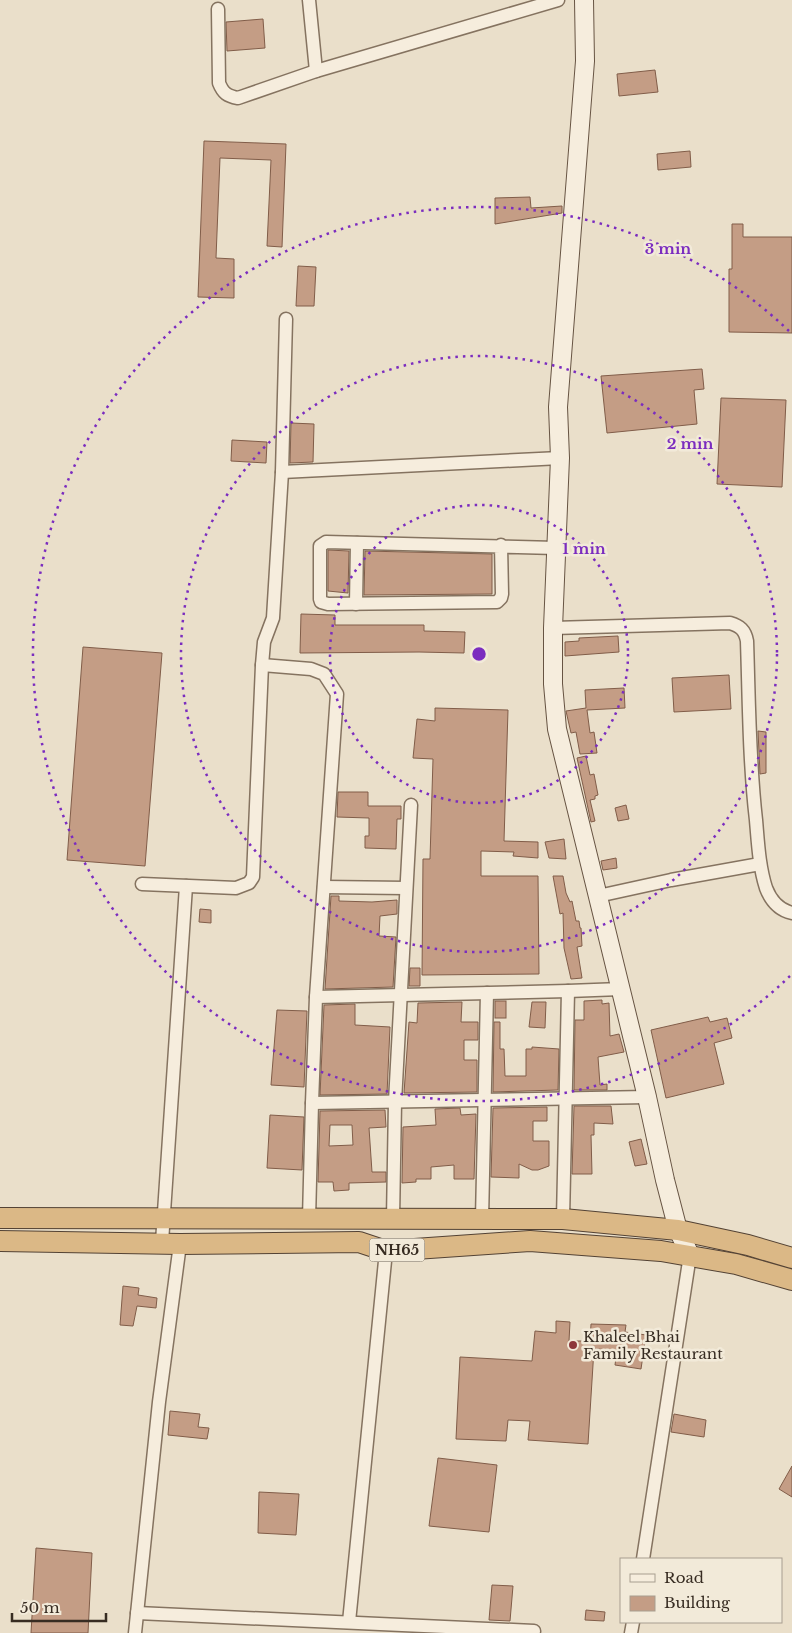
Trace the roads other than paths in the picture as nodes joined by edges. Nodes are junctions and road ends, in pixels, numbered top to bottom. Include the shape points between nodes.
1 (309, 0) edge
2 (558, 0) edge
3 (584, 0) edge
4 (218, 9) dead end
5 (316, 71) junction
6 (286, 319) dead end
7 (560, 458) junction
8 (282, 472) junction
9 (357, 543) junction
10 (501, 546) junction
11 (556, 548) junction
12 (356, 604) junction
13 (553, 628) junction
14 (262, 665) junction
15 (411, 805) dead end
16 (760, 864) junction
17 (142, 884) dead end
18 (186, 886) junction
19 (324, 887) junction
20 (406, 888) junction
21 (598, 896) junction
22 (792, 913) edge
23 (620, 988) junction
24 (568, 991) junction
25 (487, 993) junction
26 (401, 995) junction
27 (316, 997) junction
28 (646, 1097) junction
29 (567, 1099) junction
30 (484, 1101) junction
31 (395, 1102) junction
32 (312, 1103) junction
33 (0, 1218) edge
34 (164, 1219) junction
35 (310, 1219) junction
36 (393, 1219) junction
37 (482, 1219) junction
38 (563, 1220) junction
39 (678, 1230) junction
40 (0, 1241) edge
41 (171, 1243) junction
42 (386, 1251) junction
43 (690, 1255) junction
44 (792, 1258) edge
45 (792, 1280) edge
46 (643, 1558) edge
47 (137, 1613) junction
48 (349, 1622) junction
49 (329, 1627) edge
50 (534, 1631) dead end
51 (135, 1633) edge

1 - 5 street
2 - 5 street
3 - 7 main road via 585,61 558,407
4 - 5 street via 219,83 229,97 249,96
6 - 8 street
7 - 8 street
7 - 11 main road
8 - 14 street via 273,618 264,642
9 - 10 street
9 - 12 street
9 - 12 street via 326,542 320,546 321,602
10 - 11 street
10 - 12 street via 502,594 497,602
11 - 13 main road
13 - 16 street via 730,623 743,629 747,641 752,781
13 - 21 main road via 557,729
14 - 18 street via 252,877 249,883 236,888
14 - 19 street via 312,669 324,674 337,694
15 - 20 street
16 - 21 street
16 - 22 street via 766,889 773,900 785,912
17 - 18 street
18 - 34 street
19 - 20 street
19 - 27 street
20 - 26 street
21 - 23 main road
23 - 24 street
23 - 28 main road
24 - 25 street
24 - 29 street
25 - 26 street
25 - 30 street
26 - 27 street
26 - 31 street
27 - 32 street
28 - 29 street
28 - 39 main road
29 - 30 street
29 - 38 street
30 - 31 street
30 - 37 street
31 - 32 street
31 - 36 street
32 - 35 street
33 - 34 highway, NH65
34 - 35 highway, NH65
34 - 41 street
35 - 36 highway, NH65
36 - 37 highway, NH65
37 - 38 highway, NH65
38 - 39 highway, NH65
39 - 43 main road
39 - 44 highway, NH65
40 - 41 highway, NH65
41 - 42 highway, NH65 via 359,1242
41 - 47 street via 159,1402
42 - 43 highway, NH65 via 530,1240
42 - 48 street
43 - 45 highway, NH65
43 - 46 street
47 - 49 street
47 - 51 street
48 - 49 street
48 - 50 street

